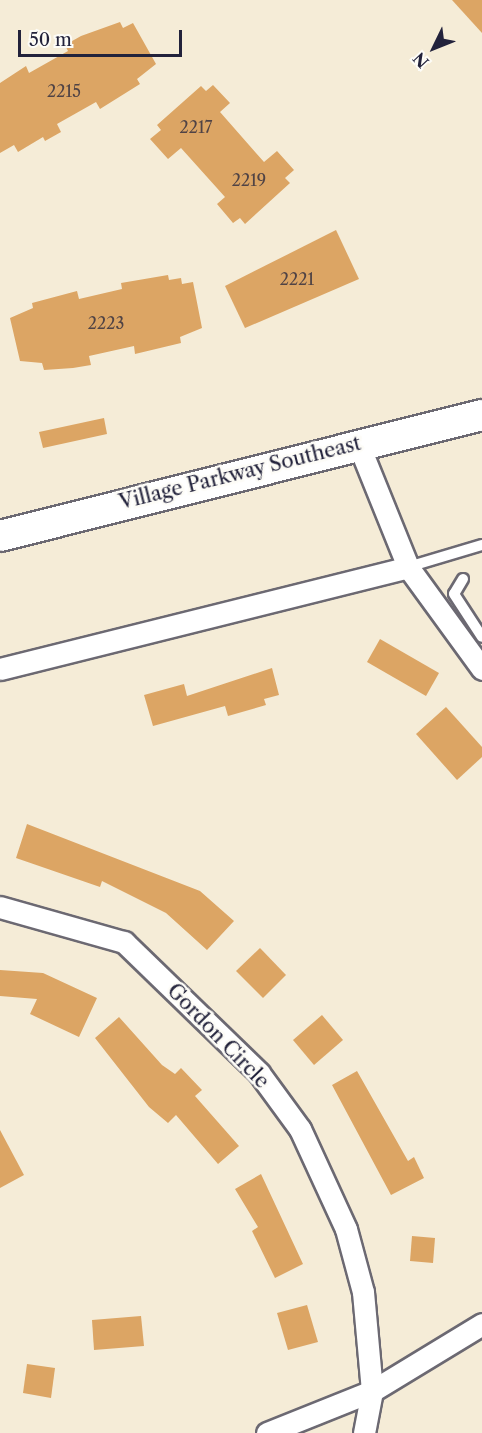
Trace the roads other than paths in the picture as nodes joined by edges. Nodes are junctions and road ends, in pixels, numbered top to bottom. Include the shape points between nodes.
1 (482, 415) edge
2 (358, 443) junction
3 (0, 536) edge
4 (482, 545) edge
5 (408, 567) junction
6 (463, 579) dead end
7 (482, 638) edge
8 (0, 669) edge
9 (482, 669) edge
10 (0, 907) edge
11 (482, 1324) edge
12 (372, 1391) junction
13 (267, 1433) edge
14 (364, 1433) edge

1 - 2 street, Village Parkway Southeast
2 - 3 street, Village Parkway Southeast
2 - 5 street
4 - 5 lane
5 - 8 street
5 - 9 street
6 - 7 lane via 454,594
10 - 12 street, Gordon Circle via 124,942 259,1073 300,1129 346,1229 363,1292
11 - 12 street
12 - 13 street
12 - 14 street, Gordon Circle

